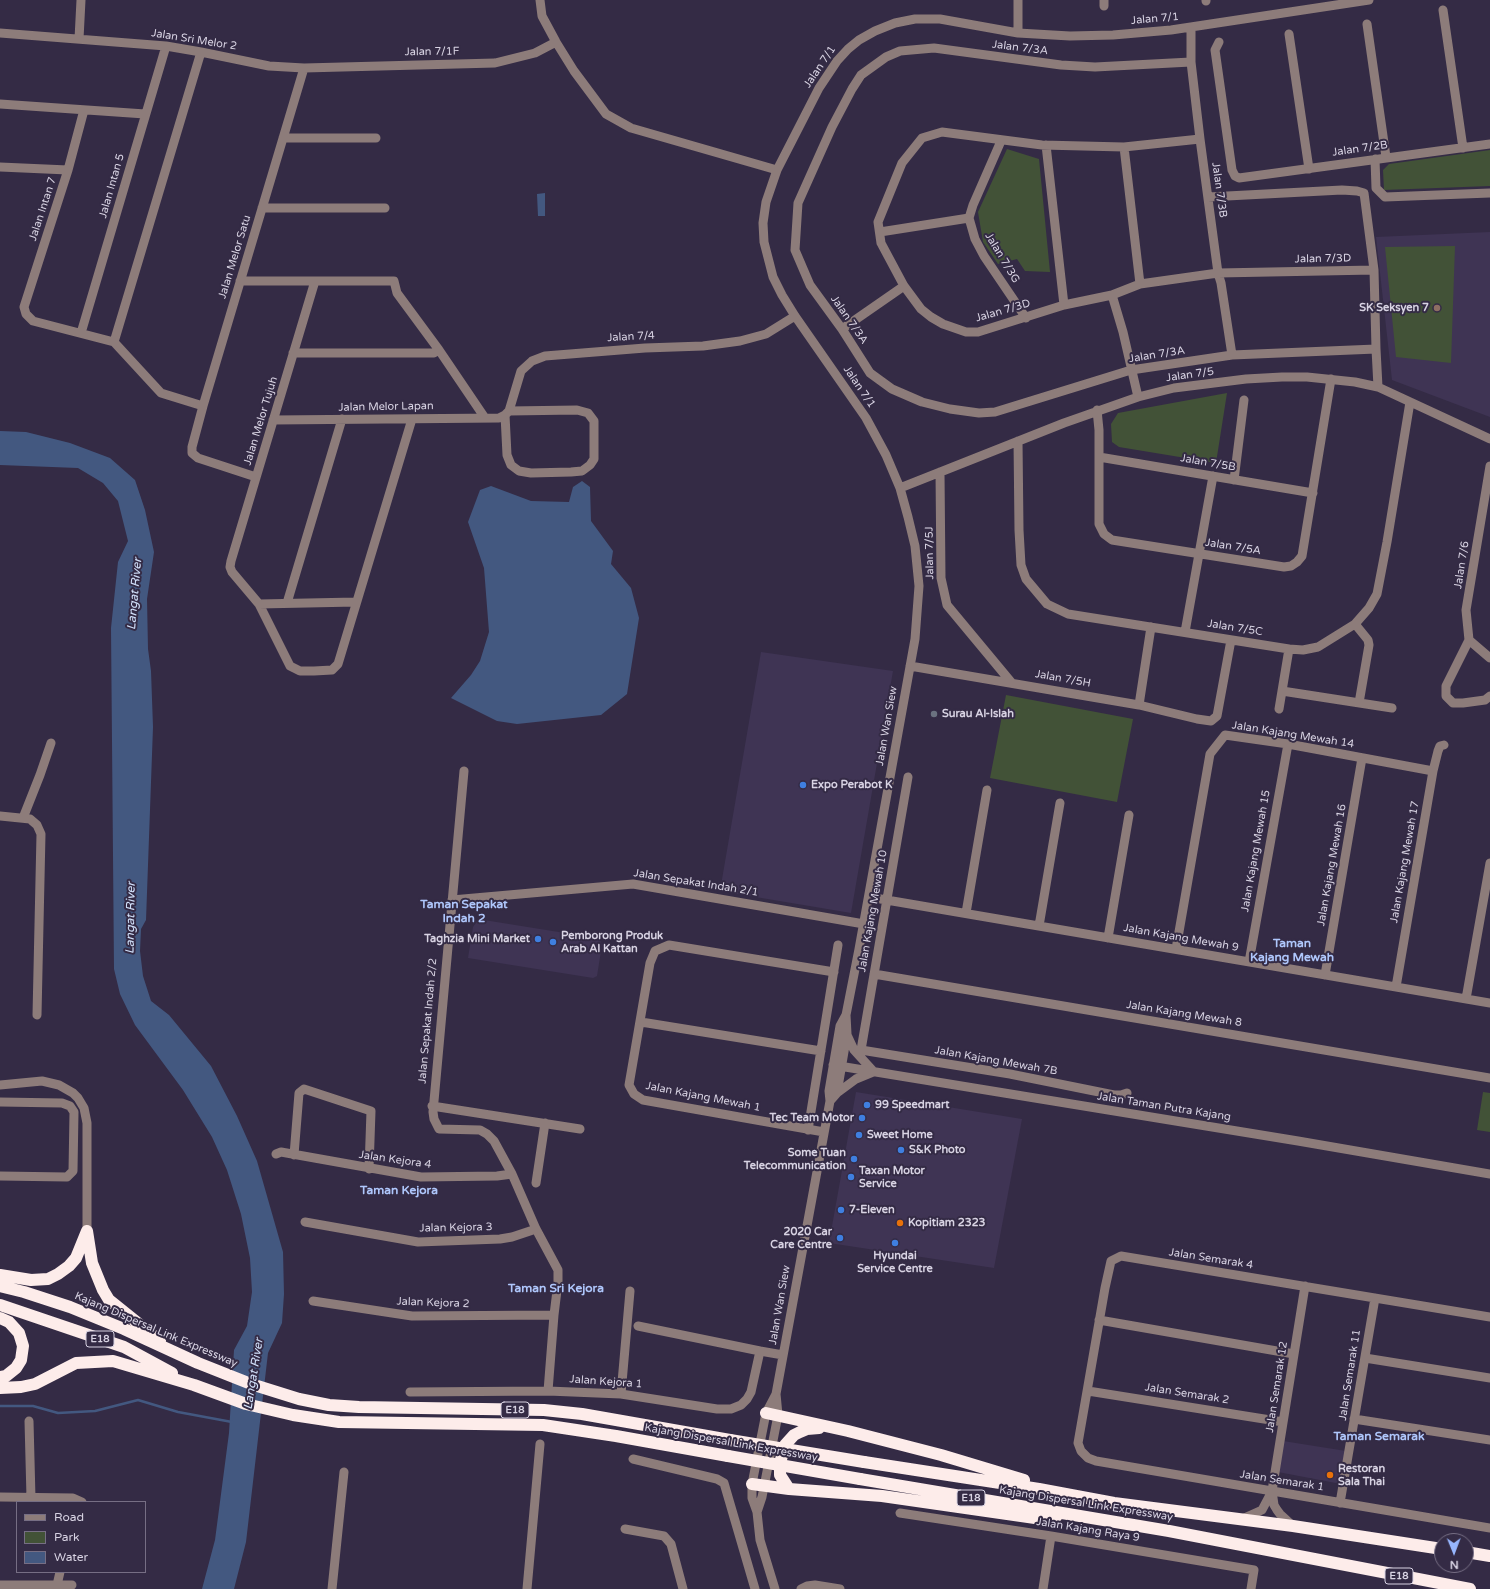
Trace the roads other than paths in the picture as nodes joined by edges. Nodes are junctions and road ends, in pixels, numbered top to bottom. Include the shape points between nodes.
1 (81, 0) edge
2 (540, 0) edge
3 (1018, 0) edge
4 (1369, 0) edge
5 (1443, 10) dead end
6 (1367, 24) dead end
7 (1191, 28) junction
8 (0, 33) edge
9 (1018, 34) junction
10 (1290, 34) dead end
11 (79, 39) junction
12 (556, 42) junction
13 (1219, 42) dead end
14 (166, 46) junction
15 (201, 52) junction
16 (1191, 62) junction
17 (304, 68) junction
18 (0, 104) edge
19 (84, 110) junction
20 (144, 114) junction
21 (283, 138) junction
22 (376, 138) dead end
23 (1200, 139) junction
24 (1001, 141) junction
25 (1490, 144) edge
26 (1046, 145) junction
27 (1124, 147) junction
28 (1463, 148) junction
29 (1386, 157) junction
30 (1375, 159) junction
31 (0, 167) edge
32 (1309, 169) junction
33 (68, 170) junction
34 (777, 170) junction
35 (1490, 193) edge
36 (1208, 197) junction
37 (262, 208) junction
38 (385, 208) dead end
39 (969, 218) junction
40 (880, 232) junction
41 (1374, 270) junction
42 (1218, 273) junction
43 (240, 281) junction
44 (315, 281) junction
45 (1140, 284) junction
46 (904, 286) junction
47 (1112, 295) junction
48 (1064, 305) junction
49 (795, 316) junction
50 (1026, 318) junction
51 (842, 329) junction
52 (81, 333) junction
53 (114, 342) junction
54 (1376, 349) junction
55 (439, 350) junction
56 (293, 353) junction
57 (1232, 355) junction
58 (1131, 370) junction
59 (1331, 379) junction
60 (1378, 388) junction
61 (1138, 397) junction
62 (1244, 400) dead end
63 (1410, 402) junction
64 (202, 406) junction
65 (1097, 410) junction
66 (504, 415) junction
67 (486, 418) junction
68 (342, 419) junction
69 (412, 419) junction
70 (273, 420) junction
71 (1490, 439) edge
72 (1018, 441) junction
73 (1099, 457) junction
74 (1490, 466) edge
75 (940, 472) junction
76 (1213, 476) junction
77 (256, 477) junction
78 (1234, 480) junction
79 (900, 488) junction
80 (1313, 493) junction
81 (1199, 553) junction
82 (356, 602) junction
83 (287, 603) junction
84 (259, 604) junction
85 (1356, 624) junction
86 (1151, 627) junction
87 (1185, 632) junction
88 (1231, 640) junction
89 (1469, 640) junction
90 (1288, 649) junction
91 (1490, 658) edge
92 (910, 666) junction
93 (1011, 682) junction
94 (1282, 691) junction
95 (1490, 696) edge
96 (1359, 703) junction
97 (1139, 705) junction
98 (1392, 708) dead end
99 (1279, 709) dead end
100 (51, 744) dead end
101 (1288, 744) junction
102 (1444, 745) dead end
103 (1362, 758) junction
104 (464, 771) dead end
105 (1433, 771) junction
106 (908, 777) dead end
107 (987, 790) dead end
108 (1060, 802) dead end
109 (1129, 814) dead end
110 (0, 816) edge
111 (22, 818) junction
112 (1490, 863) edge
113 (869, 897) junction
114 (452, 900) junction
115 (887, 900) junction
116 (966, 913) junction
117 (864, 924) junction
118 (1039, 926) junction
119 (1108, 938) junction
120 (838, 945) dead end
121 (1176, 949) junction
122 (1249, 962) junction
123 (834, 972) junction
124 (874, 974) junction
125 (1325, 975) junction
126 (1396, 987) junction
127 (1466, 999) junction
128 (1490, 1003) edge
129 (37, 1015) dead end
130 (846, 1015) junction
131 (641, 1022) junction
132 (847, 1034) junction
133 (861, 1050) joint
134 (821, 1051) junction
135 (838, 1065) junction
136 (874, 1072) junction
137 (1490, 1078) edge
138 (0, 1085) edge
139 (837, 1093) junction
140 (1127, 1093) dead end
141 (830, 1101) junction
142 (0, 1102) edge
143 (432, 1106) junction
144 (545, 1123) junction
145 (580, 1129) dead end
146 (808, 1130) junction
147 (824, 1132) junction
148 (276, 1154) dead end
149 (294, 1156) junction
150 (369, 1169) junction
151 (512, 1174) junction
152 (1490, 1174) edge
153 (0, 1176) edge
154 (536, 1183) dead end
155 (305, 1222) dead end
156 (536, 1229) junction
157 (87, 1231) junction
158 (0, 1275) edge
159 (0, 1286) edge
160 (1305, 1286) junction
161 (630, 1291) dead end
162 (1375, 1298) junction
163 (313, 1301) dead end
164 (0, 1305) edge
165 (554, 1315) junction
166 (1490, 1317) edge
167 (0, 1318) edge
168 (1099, 1320) junction
169 (638, 1326) dead end
170 (760, 1351) junction
171 (174, 1353) junction
172 (1294, 1354) junction
173 (783, 1355) junction
174 (1365, 1358) junction
175 (0, 1377) edge
176 (1490, 1378) edge
177 (194, 1385) junction
178 (0, 1388) edge
179 (548, 1391) junction
180 (1088, 1391) junction
181 (410, 1392) dead end
182 (621, 1394) junction
183 (772, 1414) junction
184 (1354, 1419) junction
185 (29, 1421) dead end
186 (1283, 1422) junction
187 (848, 1431) junction
188 (1490, 1440) edge
189 (540, 1444) dead end
190 (1078, 1444) joint
191 (633, 1459) dead end
192 (344, 1472) dead end
193 (758, 1484) junction
194 (789, 1489) junction
195 (1272, 1491) junction
196 (1068, 1494) junction
197 (0, 1497) edge
198 (31, 1498) junction
199 (80, 1501) edge
200 (1340, 1503) junction
201 (900, 1513) dead end
202 (1081, 1516) junction
203 (1241, 1520) junction
204 (1293, 1526) junction
205 (1490, 1528) edge
206 (624, 1529) dead end
207 (1051, 1536) junction
208 (1434, 1548) edge
209 (1474, 1553) edge
210 (1490, 1556) edge
211 (60, 1573) edge
212 (0, 1585) edge
213 (57, 1585) junction
214 (72, 1585) dead end
215 (332, 1589) edge
216 (527, 1589) edge
217 (683, 1589) edge
218 (755, 1589) edge
219 (775, 1589) edge
220 (801, 1589) edge
221 (840, 1589) edge
222 (1043, 1589) edge
223 (1250, 1589) edge
224 (1470, 1589) edge

1 - 11 street
2 - 12 street via 542,16
3 - 9 street
4 - 7 street, Jalan 7/1
5 - 28 street
6 - 29 street
7 - 9 street, Jalan 7/1 via 1113,35
7 - 16 street, Jalan 7/3B
8 - 11 street, Jalan Sri Melor 2
9 - 34 street, Jalan 7/1 via 940,19 915,19 895,23 859,40 837,61 819,88
10 - 32 street
11 - 14 street, Jalan Sri Melor 2
12 - 17 street, Jalan 7/1F via 536,53 495,63
12 - 34 street via 574,72 606,114 630,128
13 - 32 street, Jalan 7/2B via 1215,50 1232,170 1235,176 1244,178
14 - 15 street, Jalan Sri Melor 2
14 - 20 street, Jalan Intan 5
15 - 17 street, Jalan Sri Melor 2 via 269,66
15 - 53 street
16 - 23 street, Jalan 7/3B
16 - 51 street, Jalan 7/3A via 1095,67 934,48 900,51 861,75 832,127 798,203 795,250 810,285
17 - 21 street, Jalan Melor Satu
18 - 19 street
19 - 20 street
19 - 33 street, Jalan Intan 7
20 - 52 street, Jalan Intan 5
21 - 22 street
21 - 37 street, Jalan Melor Satu
23 - 27 street, Jalan 7/3D
23 - 36 street, Jalan 7/3B
24 - 26 street, Jalan 7/3D
24 - 39 street
24 - 40 street, Jalan 7/3D via 942,132 922,138 902,163 878,222
25 - 28 street, Jalan 7/2B
26 - 27 street, Jalan 7/3D
26 - 48 street
27 - 45 street
28 - 29 street, Jalan 7/2B
29 - 30 street, Jalan 7/2B
30 - 32 street, Jalan 7/2B
30 - 35 street via 1376,188 1385,197
31 - 33 street
33 - 52 street, Jalan Intan 7 via 24,307 26,314 33,321
34 - 49 street, Jalan 7/1 via 766,202 764,242 773,277
36 - 41 street via 1342,190 1364,193
36 - 42 street, Jalan 7/3B
37 - 38 street
37 - 43 street, Jalan Melor Satu
39 - 40 street
39 - 50 street, Jalan 7/3G via 975,239 984,256
40 - 46 street, Jalan 7/3D via 881,244
41 - 42 street, Jalan 7/3D
41 - 54 street
42 - 45 street, Jalan 7/3D
42 - 57 street, Jalan 7/3B
43 - 44 street
43 - 64 street, Jalan Melor Satu
44 - 55 street via 394,281 397,293
44 - 56 street, Jalan Melor Tujuh
45 - 47 street, Jalan 7/3D
46 - 50 street, Jalan 7/3D via 931,317 966,332 978,332
46 - 51 street
47 - 48 street, Jalan 7/3D
47 - 58 street
48 - 50 street, Jalan 7/3D
49 - 66 street, Jalan 7/4 via 766,334 740,341 703,346 638,348 545,356 532,361 521,371
49 - 79 street, Jalan 7/1 via 866,418
51 - 58 street, Jalan 7/3A via 870,373 892,389 922,402 950,409 979,413 995,412
52 - 53 street
53 - 64 street via 161,393
54 - 57 street, Jalan 7/3A
54 - 60 street
55 - 56 street via 434,353
55 - 67 street
56 - 70 street, Jalan Melor Tujuh
57 - 58 street, Jalan 7/3A
58 - 61 street
59 - 60 street, Jalan 7/5
59 - 61 street, Jalan 7/5 via 1246,379 1174,388
59 - 80 street, Jalan 7/5A
60 - 63 street, Jalan 7/5
61 - 65 street, Jalan 7/5
62 - 78 street
63 - 71 street, Jalan 7/5
63 - 85 street, Jalan 7/5C via 1377,594
64 - 77 street, Jalan Melor Satu via 192,453 198,458
65 - 72 street, Jalan 7/5
65 - 73 street, Jalan 7/5A
66 - 66 street, Jalan Melor Lapan via 506,455 510,465 520,471 582,471 594,459 594,421 588,413 576,410
66 - 67 street, Jalan Melor Lapan
67 - 69 street, Jalan Melor Lapan
68 - 69 street, Jalan Melor Lapan
68 - 70 street, Jalan Melor Lapan
68 - 83 street
69 - 82 street
70 - 77 street, Jalan Melor Tujuh
72 - 75 street, Jalan 7/5
72 - 86 street, Jalan 7/5C via 1020,556 1026,579 1047,604 1068,614
73 - 76 street, Jalan 7/5B
73 - 81 street, Jalan 7/5A via 1099,524 1104,534 1112,540
74 - 89 street, Jalan 7/6 via 1466,610
75 - 79 street, Jalan 7/5
75 - 93 street, Jalan 7/5J via 941,578 947,605
76 - 78 street, Jalan 7/5B
76 - 81 street
77 - 84 street, Jalan Melor Tujuh via 230,567
78 - 80 street, Jalan 7/5B
79 - 92 street, Jalan Wan Siew via 915,546 919,586 917,626
80 - 81 street, Jalan 7/5A via 1302,556 1291,566
81 - 87 street
82 - 83 street
82 - 84 street via 338,664 332,670 314,671 300,671 290,666
83 - 84 street
85 - 90 street, Jalan 7/5C via 1318,647
85 - 96 street via 1368,640
86 - 87 street, Jalan 7/5C
86 - 97 street
87 - 88 street, Jalan 7/5C
88 - 90 street, Jalan 7/5C
88 - 97 street, Jalan 7/5H via 1217,716 1211,721
89 - 91 street
89 - 95 street via 1446,686 1446,696 1453,703 1485,700
90 - 94 street
92 - 93 street, Jalan 7/5H
92 - 113 street, Jalan Wan Siew
93 - 97 street, Jalan 7/5H
94 - 96 street
94 - 99 street
96 - 98 street
100 - 111 street
101 - 103 street, Jalan Kajang Mewah 14
101 - 121 street, Jalan Kajang Mewah 14 via 1225,735 1210,754
101 - 122 street, Jalan Kajang Mewah 15
102 - 105 street, Jalan Kajang Mewah 17 via 1438,750
103 - 105 street, Jalan Kajang Mewah 14
103 - 125 street, Jalan Kajang Mewah 16
104 - 114 street, Jalan Sepakat Indah 2/2
105 - 126 street, Jalan Kajang Mewah 17
106 - 115 street, Jalan Kajang Mewah 10
107 - 116 street
108 - 118 street
109 - 119 street
110 - 111 street
111 - 129 street via 30,819 37,825 41,834
112 - 127 street
113 - 115 street, Jalan Kajang Mewah 9
113 - 117 street, Jalan Wan Siew
114 - 117 street, Jalan Sepakat Indah 2/1 via 633,884
114 - 143 street, Jalan Sepakat Indah 2/2
115 - 116 street, Jalan Kajang Mewah 9
115 - 124 street, Jalan Kajang Mewah 10
116 - 118 street, Jalan Kajang Mewah 9
117 - 130 street, Jalan Wan Siew
118 - 119 street, Jalan Kajang Mewah 9
119 - 121 street, Jalan Kajang Mewah 9
120 - 123 street
121 - 122 street, Jalan Kajang Mewah 9
122 - 125 street, Jalan Kajang Mewah 9
123 - 131 street, Jalan Kajang Mewah 1 via 669,945 655,951 650,962
123 - 134 street
124 - 133 street, Jalan Kajang Mewah 10
124 - 137 street, Jalan Kajang Mewah 8
125 - 126 street, Jalan Kajang Mewah 9
126 - 127 street, Jalan Kajang Mewah 9
127 - 128 street, Jalan Kajang Mewah 9
130 - 132 street, Jalan Wan Siew
130 - 135 street, Jalan Wan Siew via 840,1026
131 - 134 street
131 - 146 street, Jalan Kajang Mewah 1 via 629,1085 634,1094 643,1100
132 - 135 street, Jalan Wan Siew
132 - 136 street via 854,1050
133 - 140 street, Jalan Kajang Mewah 7B via 1010,1074 1114,1095
134 - 146 street
135 - 136 street, Jalan Taman Putra Kajang
135 - 139 street, Jalan Wan Siew
135 - 141 street, Jalan Wan Siew via 829,1091
136 - 139 street via 856,1079
136 - 152 street, Jalan Taman Putra Kajang
138 - 157 street via 42,1082 59,1085 73,1093 84,1108 88,1123
139 - 141 street
141 - 147 street, Jalan Wan Siew
142 - 153 street via 62,1103 70,1106 74,1112 73,1171 66,1176
143 - 144 street
143 - 151 street, Jalan Sepakat Indah 2/2 via 438,1129 484,1132 494,1141
144 - 145 street
144 - 154 street
146 - 147 street, Jalan Kajang Mewah 1
147 - 173 street, Jalan Wan Siew
148 - 149 street, Jalan Kejora 4 via 281,1152
149 - 150 street, Jalan Kejora 4
149 - 150 street via 299,1093 304,1089 371,1111
150 - 151 street, Jalan Kejora 4 via 421,1177
151 - 156 street
155 - 156 street, Jalan Kejora 3 via 418,1242 500,1239
156 - 165 street via 558,1270
157 - 158 highway via 76,1258 58,1274 31,1280
157 - 171 highway via 92,1263 109,1300
159 - 171 highway, Kajang Dispersal Link Expressway / E18 via 70,1307
160 - 162 street, Jalan Semarak 4
160 - 168 street, Jalan Semarak 4 via 1121,1256 1111,1261
160 - 172 street, Jalan Semarak 12
161 - 182 street
162 - 166 street, Jalan Semarak 4
162 - 174 street, Jalan Semarak 11
163 - 165 street, Jalan Kejora 2 via 412,1316
164 - 177 highway, Kajang Dispersal Link Expressway / E18 via 124,1347
165 - 179 street
167 - 175 highway via 9,1322 19,1333 23,1346 21,1360 16,1368 6,1376
168 - 172 street
168 - 180 street, Jalan Semarak 4
169 - 170 street
170 - 173 street
170 - 182 street, Jalan Kejora 1 via 747,1400 730,1409
171 - 196 highway, Kajang Dispersal Link Expressway / E18, bridge via 258,1386 329,1405 544,1410 582,1414
172 - 186 street, Jalan Semarak 12
173 - 183 street, Jalan Wan Siew
174 - 176 street
174 - 184 street, Jalan Semarak 11
177 - 178 highway via 114,1361 76,1363 34,1384
177 - 202 highway, Kajang Dispersal Link Expressway / E18, bridge via 246,1404 340,1422 543,1425
179 - 181 street, Jalan Kejora 1
179 - 182 street, Jalan Kejora 1
180 - 186 street, Jalan Semarak 2
180 - 190 street, Jalan Semarak 4
183 - 187 highway
183 - 193 street, Jalan Wan Siew
184 - 188 street
184 - 200 street, Jalan Semarak 11
185 - 198 street
186 - 195 street, Jalan Semarak 12
187 - 194 highway via 807,1429 794,1435 785,1445 780,1463 780,1476
187 - 196 highway via 973,1464
189 - 216 street
190 - 195 street, Jalan Semarak 1 via 1088,1458 1096,1461
191 - 218 street via 717,1479 724,1483
192 - 215 street
193 - 194 highway
193 - 219 street, Jalan Wan Siew via 762,1498 757,1512 760,1540
194 - 202 highway via 882,1496 1035,1518
195 - 200 street, Jalan Semarak 1
195 - 203 street, Jalan Semarak 12 via 1262,1510
195 - 204 street, Jalan Semarak 12 via 1274,1505
196 - 203 highway, Kajang Dispersal Link Expressway / E18
197 - 198 street
198 - 199 street via 73,1498
200 - 205 street, Jalan Semarak 1
201 - 207 street, Jalan Kajang Raya 9
202 - 224 highway, Kajang Dispersal Link Expressway / E18
203 - 204 highway, Kajang Dispersal Link Expressway / E18
204 - 208 highway, Kajang Dispersal Link Expressway / E18
206 - 217 street via 664,1536 671,1544
207 - 222 street
207 - 223 street, Jalan Kajang Raya 9 via 1254,1570
209 - 210 highway
211 - 213 street
212 - 213 street
213 - 214 street
220 - 221 street via 815,1585

